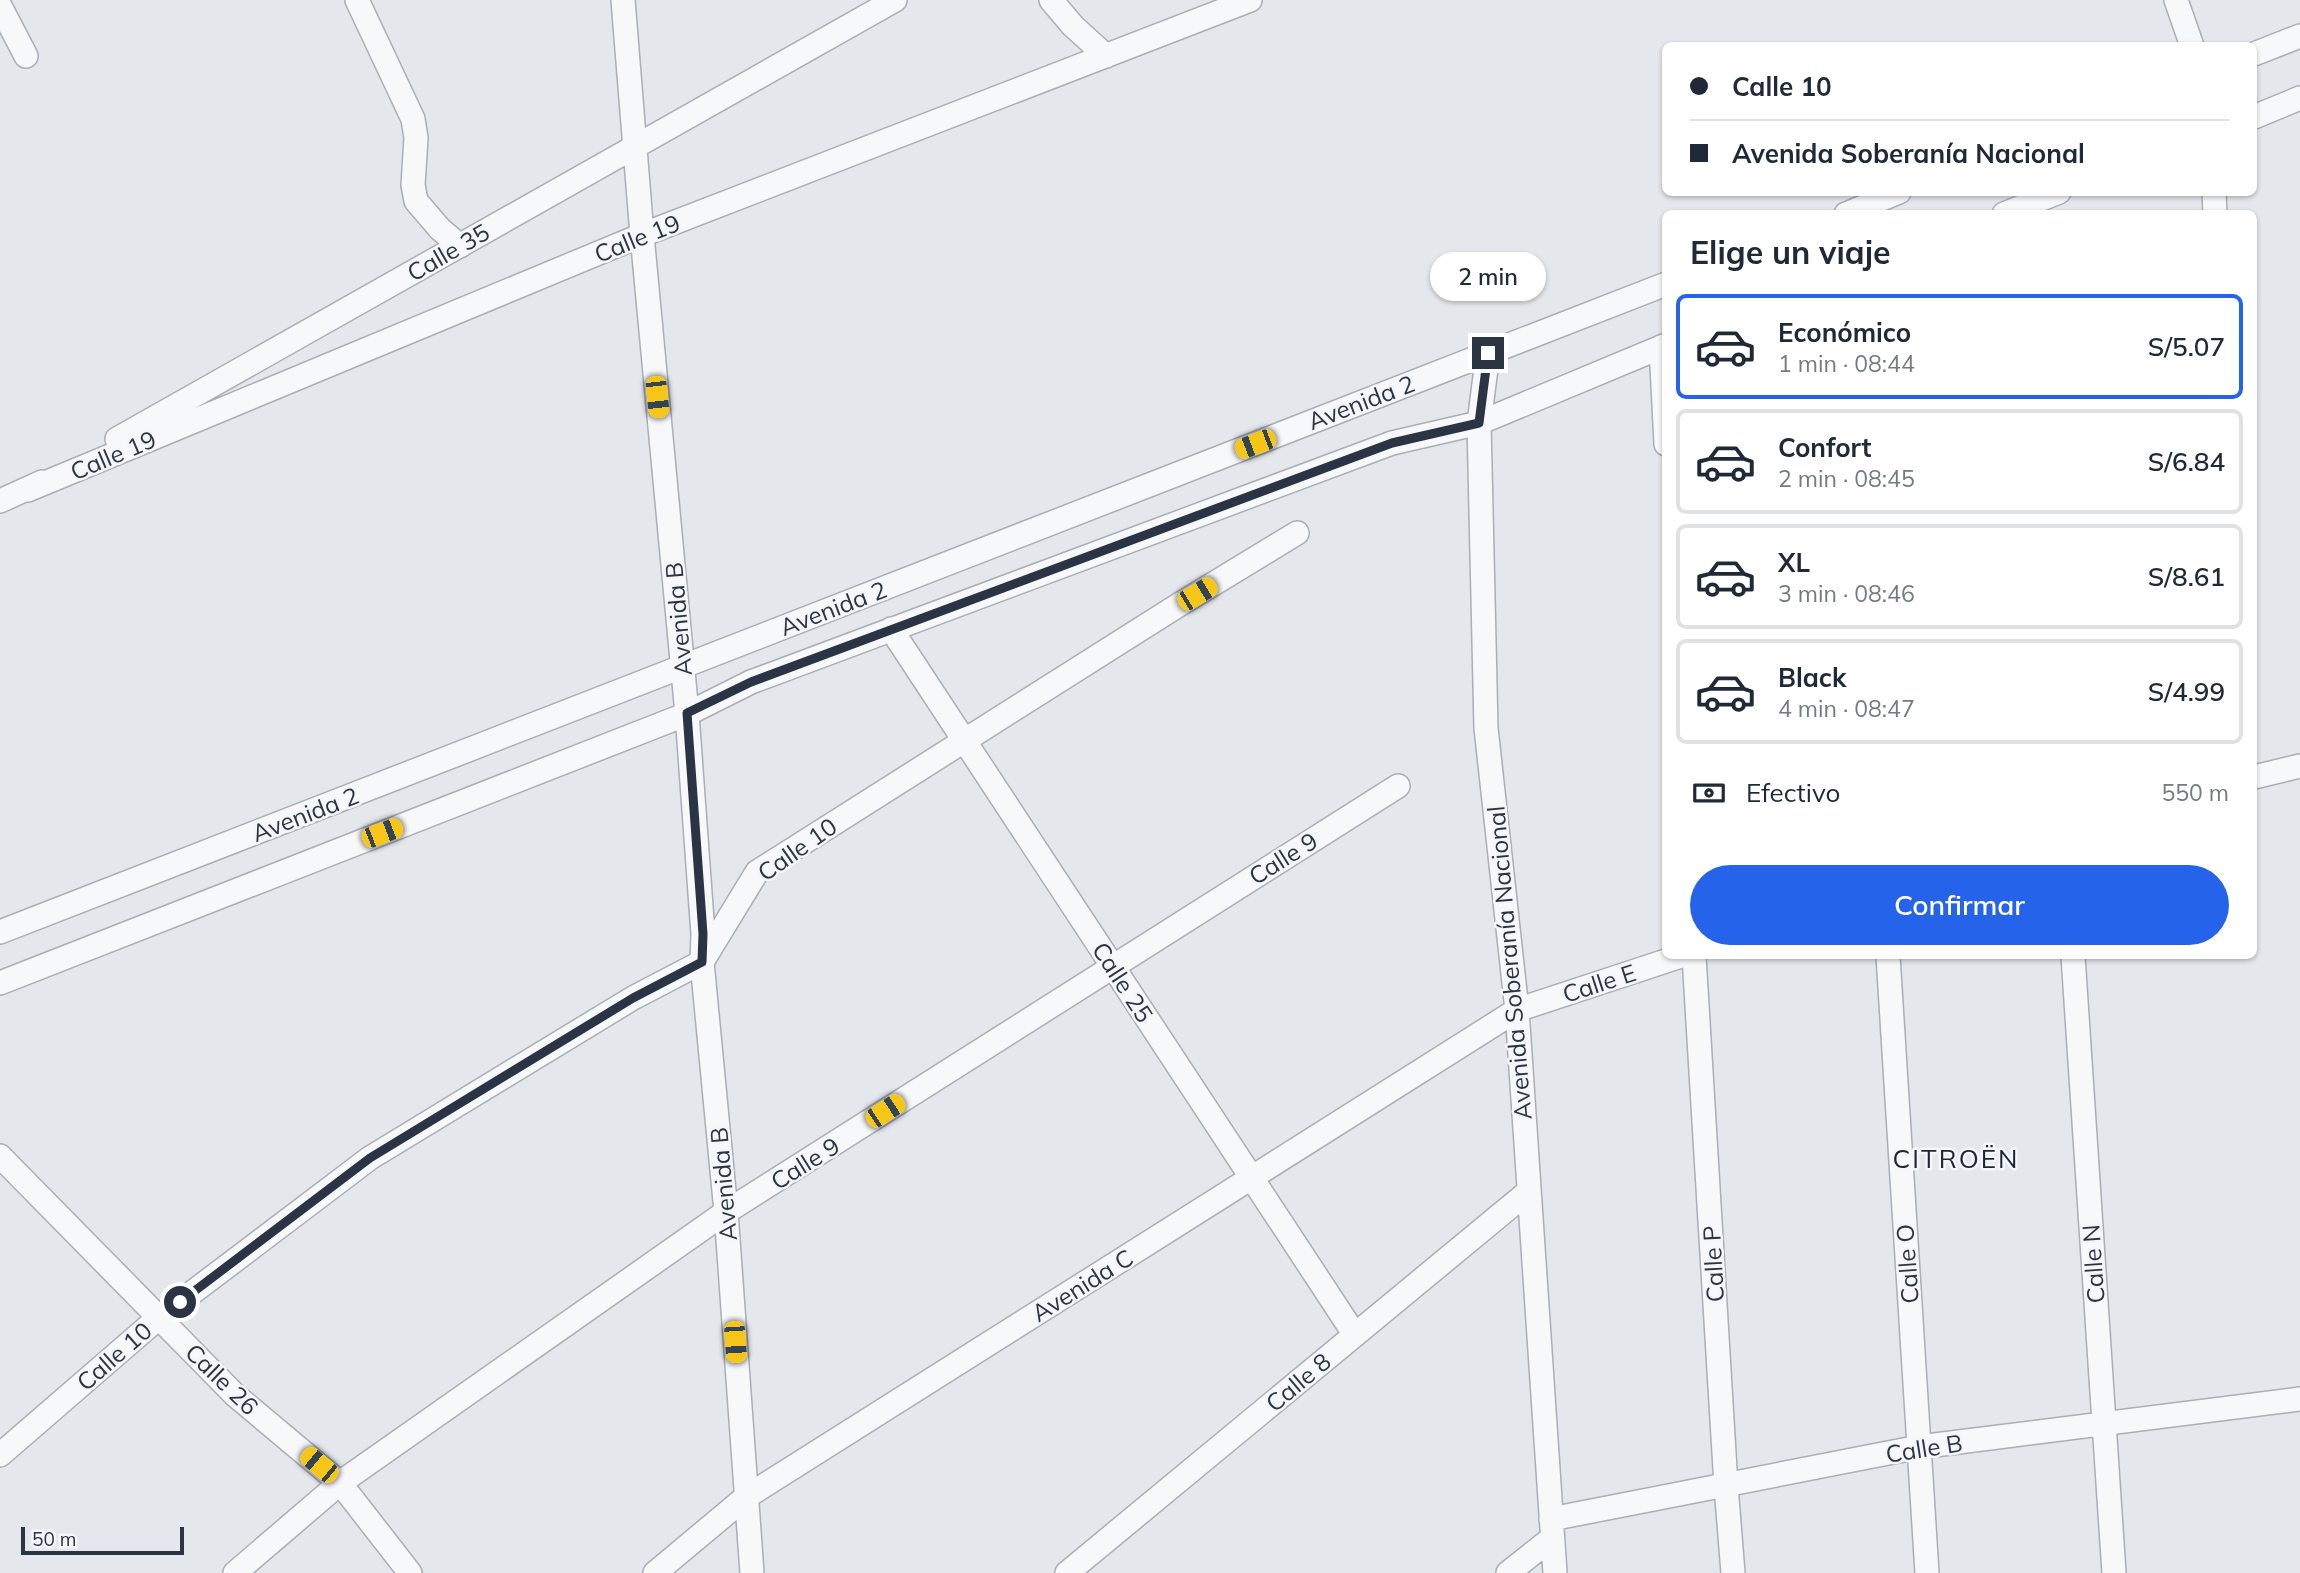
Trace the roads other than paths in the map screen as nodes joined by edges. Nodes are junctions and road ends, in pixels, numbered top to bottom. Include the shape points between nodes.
1 (357, 0) edge
2 (623, 0) edge
3 (895, 0) edge
4 (1051, 0) edge
5 (1250, 0) edge
6 (2176, 0) edge
7 (0, 6) edge
8 (2300, 36) edge
9 (2191, 42) edge
10 (2257, 53) edge
11 (26, 56) dead end
12 (1106, 56) junction
13 (2300, 98) edge
14 (2257, 116) edge
15 (634, 147) junction
16 (1889, 196) edge
17 (2050, 196) edge
18 (1856, 210) edge
19 (2018, 210) edge
20 (642, 235) junction
21 (460, 246) junction
22 (1662, 286) edge
23 (1662, 346) edge
24 (1488, 353) junction
25 (1479, 423) junction
26 (29, 490) junction
27 (0, 501) edge
28 (1297, 533) dead end
29 (891, 629) junction
30 (682, 667) junction
31 (687, 713) junction
32 (965, 741) junction
33 (2300, 766) edge
34 (2257, 776) edge
35 (1398, 786) dead end
36 (0, 932) edge
37 (1672, 959) edge
38 (1694, 959) edge
39 (1888, 959) edge
40 (2073, 959) edge
41 (702, 962) junction
42 (1113, 967) junction
43 (0, 983) edge
44 (1517, 1010) junction
45 (0, 1156) edge
46 (1251, 1178) junction
47 (1529, 1191) junction
48 (726, 1212) junction
49 (159, 1318) junction
50 (1355, 1335) junction
51 (2300, 1399) edge
52 (2104, 1422) junction
53 (1919, 1447) junction
54 (0, 1455) edge
55 (340, 1483) junction
56 (1726, 1486) junction
57 (746, 1497) junction
58 (1552, 1528) junction
59 (235, 1573) edge
60 (410, 1573) edge
61 (655, 1573) edge
62 (752, 1573) edge
63 (1067, 1573) edge
64 (1508, 1573) edge
65 (1555, 1573) edge
66 (1733, 1573) edge
67 (1927, 1573) edge
68 (2114, 1573) edge

1 - 21 street via 413,119 416,201
2 - 15 street, Avenida B
3 - 15 street, Calle 35
4 - 12 street
5 - 12 street, Calle 19
6 - 9 street
7 - 11 street
8 - 10 street
12 - 20 street, Calle 19
13 - 14 street
15 - 20 street, Avenida B
15 - 21 street, Calle 35
16 - 18 street
17 - 19 street
20 - 26 street, Calle 19
20 - 30 street, Avenida B
21 - 26 street, Calle 35
22 - 24 street, Avenida 2
23 - 25 street, Avenida 2
24 - 25 street, Avenida Soberanía Nacional
24 - 30 street, Avenida 2
25 - 29 street, Avenida 2 via 1392,443
25 - 44 street, Avenida Soberanía Nacional via 1486,728
26 - 27 street, Calle 35
28 - 32 street, Calle 10
29 - 31 street, Avenida 2 via 751,682
29 - 32 street, Calle 25
30 - 31 street, Avenida B
30 - 36 street, Avenida 2
31 - 41 street, Avenida B
31 - 43 street, Avenida 2
32 - 41 street, Calle 10 via 757,872
32 - 42 street, Calle 25
33 - 34 street
35 - 42 street, Calle 9
37 - 44 street, Calle E
38 - 56 street, Calle P
39 - 53 street, Calle O
40 - 52 street, Calle N
41 - 48 street, Avenida B
41 - 49 street, Calle 10 via 633,998 370,1158
42 - 46 street, Calle 25
42 - 48 street, Calle 9
44 - 46 street, Avenida C
44 - 47 street, Avenida Soberanía Nacional
45 - 49 street, Calle 26
46 - 50 street, Calle 25
46 - 57 street, Avenida C
47 - 50 street, Calle 8
47 - 58 street, Avenida Soberanía Nacional
48 - 55 street, Calle 9
48 - 57 street, Avenida B
49 - 54 street, Calle 10
49 - 55 street, Calle 26 via 235,1395
50 - 63 street, Calle 8
51 - 52 street, Calle B
52 - 53 street, Calle B
52 - 68 street, Calle N
53 - 56 street, Calle B
53 - 67 street, Calle O
55 - 59 street, Calle 9
55 - 60 street, Calle 26
56 - 58 street, Calle B
56 - 66 street, Calle P
57 - 61 street, Avenida C
57 - 62 street, Avenida B
58 - 64 street
58 - 65 street, Avenida Soberanía Nacional

